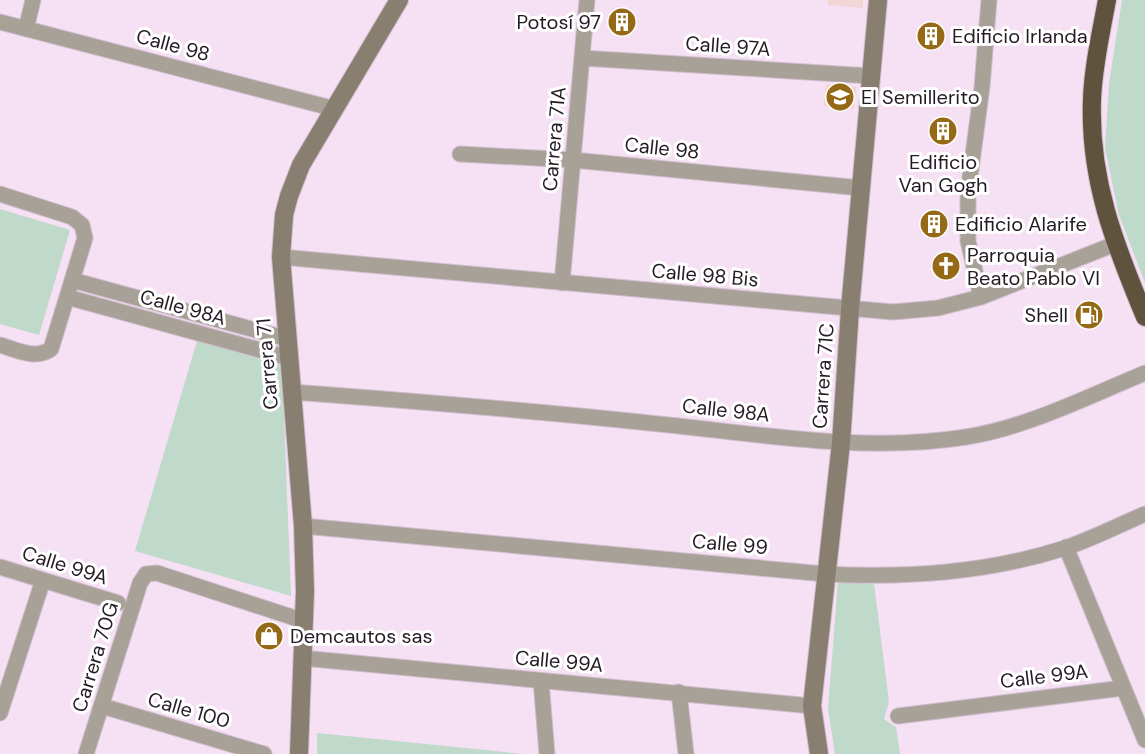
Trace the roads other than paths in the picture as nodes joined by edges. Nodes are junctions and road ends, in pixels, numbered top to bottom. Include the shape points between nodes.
1 (33, 0) edge
2 (399, 0) edge
3 (587, 0) edge
4 (878, 0) edge
5 (989, 0) edge
6 (1107, 0) edge
7 (0, 22) edge
8 (26, 28) junction
9 (582, 58) junction
10 (871, 76) junction
11 (334, 109) junction
12 (460, 154) dead end
13 (573, 160) junction
14 (861, 188) junction
15 (0, 194) edge
16 (1115, 244) junction
17 (281, 257) junction
18 (72, 280) junction
19 (562, 283) junction
20 (67, 297) junction
21 (981, 297) junction
22 (850, 309) junction
23 (1145, 317) edge
24 (288, 339) junction
25 (0, 345) edge
26 (289, 358) junction
27 (1145, 373) edge
28 (292, 392) junction
29 (841, 442) junction
30 (1145, 514) edge
31 (303, 526) junction
32 (1066, 547) junction
33 (0, 567) edge
34 (825, 574) junction
35 (43, 580) junction
36 (118, 603) dead end
37 (304, 621) junction
38 (302, 658) junction
39 (541, 681) junction
40 (1123, 688) junction
41 (679, 692) junction
42 (102, 706) junction
43 (812, 706) junction
44 (0, 713) edge
45 (898, 716) dead end
46 (1145, 740) edge
47 (86, 754) edge
48 (264, 754) edge
49 (299, 754) edge
50 (547, 754) edge
51 (686, 754) edge
52 (819, 754) edge

1 - 8 street
2 - 11 street, Carrera 71
3 - 9 street, Carrera 71A
4 - 10 street, Carrera 71C
5 - 21 street via 968,192 969,241
6 - 16 highway via 1094,80 1093,137 1099,190
7 - 8 street, Calle 98
8 - 11 street, Calle 98
9 - 10 street, Calle 97A
9 - 13 street, Carrera 71A
10 - 14 street, Carrera 71C
11 - 17 street, Carrera 71 via 301,165 289,196
12 - 13 street, Calle 98
13 - 14 street, Calle 98
13 - 19 street, Carrera 71A
14 - 22 street, Carrera 71C
15 - 18 street via 72,217 82,225 85,238
16 - 21 street, Calle 98 Bis
16 - 23 highway
17 - 19 street, Calle 98 Bis
17 - 24 street, Carrera 71
18 - 20 street
18 - 24 street, Calle 98A
19 - 22 street, Calle 98 Bis
20 - 25 street via 51,349 35,355
20 - 26 street, Calle 98A
21 - 22 street, Calle 98 Bis via 927,309
22 - 29 street, Carrera 71C
24 - 26 street, Carrera 71
26 - 28 street, Carrera 71
27 - 29 street, Calle 98A via 1017,425 968,437 921,443
28 - 29 street, Calle 98A via 549,412
28 - 31 street, Carrera 71
29 - 34 street, Carrera 71C
30 - 32 street, Calle 99
31 - 34 street, Calle 99
31 - 37 street, Carrera 71
32 - 34 street, Calle 99 via 1008,563 940,573
32 - 40 street
33 - 35 street, Calle 99A
34 - 43 street, Carrera 71C
35 - 36 street, Calle 99A
35 - 44 street
37 - 38 street, Carrera 71
37 - 42 street, Carrera 70G via 157,573 146,574
38 - 39 street, Calle 99A
38 - 49 street, Carrera 71
39 - 41 street, Calle 99A
39 - 50 street
40 - 45 street, Calle 99A
40 - 46 street
41 - 43 street, Calle 99A
41 - 51 street
42 - 47 street, Carrera 70G
42 - 48 street, Calle 100
43 - 52 street, Carrera 71C

